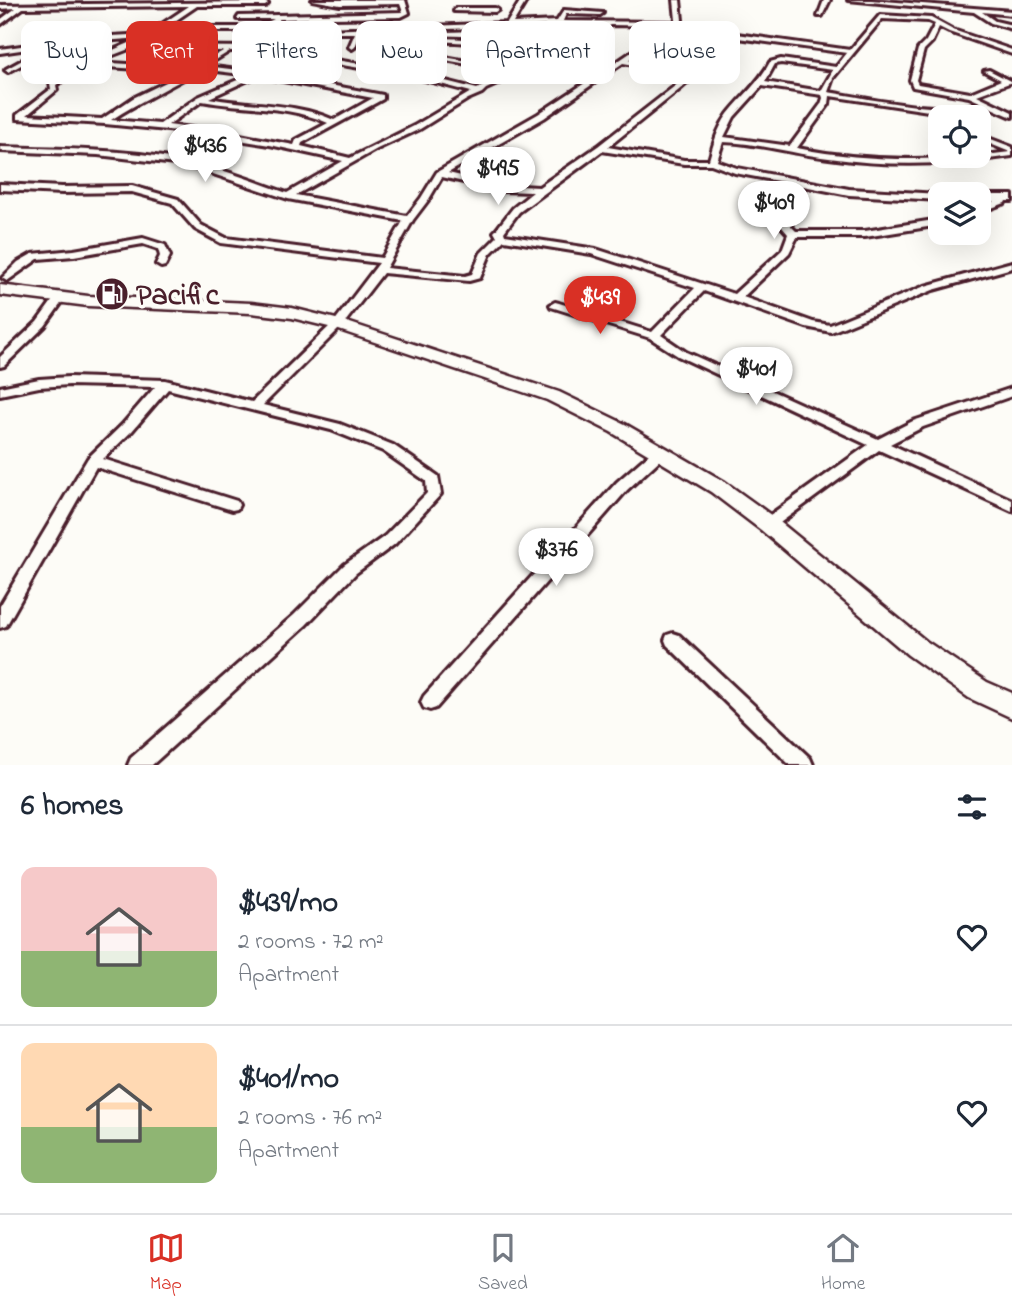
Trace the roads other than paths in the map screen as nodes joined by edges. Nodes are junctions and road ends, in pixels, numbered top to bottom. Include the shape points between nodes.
1 (35, 0) edge
2 (315, 0) edge
3 (524, 0) edge
4 (677, 0) edge
5 (827, 0) edge
6 (851, 0) edge
7 (904, 0) edge
8 (402, 1) edge
9 (98, 2) edge
10 (265, 4) dead end
11 (195, 5) junction
12 (911, 5) junction
13 (926, 6) junction
14 (0, 7) edge
15 (20, 7) junction
16 (456, 10) dead end
17 (475, 10) junction
18 (495, 10) dead end
19 (976, 10) junction
20 (600, 13) dead end
21 (1012, 13) edge
22 (820, 15) dead end
23 (239, 18) dead end
24 (281, 18) junction
25 (329, 18) junction
26 (929, 19) junction
27 (172, 21) edge
28 (480, 21) edge
29 (511, 21) edge
30 (560, 21) edge
31 (678, 21) edge
32 (0, 23) edge
33 (937, 25) junction
34 (1012, 27) edge
35 (218, 29) edge
36 (356, 32) edge
37 (740, 36) edge
38 (356, 37) edge
39 (461, 41) edge
40 (352, 47) dead end
41 (21, 48) edge
42 (218, 50) edge
43 (229, 50) junction
44 (0, 51) edge
45 (852, 52) junction
46 (1012, 52) edge
47 (218, 56) edge
48 (629, 57) edge
49 (624, 61) junction
50 (461, 62) edge
51 (629, 62) edge
52 (21, 63) edge
53 (615, 67) edge
54 (838, 69) junction
55 (8, 70) dead end
56 (987, 71) dead end
57 (1010, 81) edge
58 (52, 84) edge
59 (166, 84) edge
60 (236, 84) edge
61 (307, 84) edge
62 (496, 84) edge
63 (588, 84) edge
64 (682, 84) edge
65 (762, 84) junction
66 (480, 92) junction
67 (824, 92) junction
68 (971, 95) junction
69 (201, 99) junction
70 (986, 104) junction
71 (982, 105) edge
72 (928, 109) edge
73 (1012, 115) edge
74 (105, 120) junction
75 (335, 122) junction
76 (163, 124) junction
77 (718, 139) junction
78 (991, 142) edge
79 (297, 146) junction
80 (601, 148) junction
81 (0, 149) edge
82 (792, 149) junction
83 (1012, 152) edge
84 (353, 161) junction
85 (712, 162) junction
86 (440, 174) junction
87 (799, 183) junction
88 (0, 187) edge
89 (541, 190) junction
90 (288, 196) junction
91 (928, 196) edge
92 (991, 198) edge
93 (1010, 198) edge
94 (991, 205) edge
95 (409, 219) junction
96 (928, 224) edge
97 (793, 234) junction
98 (502, 237) junction
99 (161, 264) dead end
100 (383, 265) junction
101 (1007, 267) edge
102 (1012, 275) edge
103 (3, 283) edge
104 (702, 287) junction
105 (60, 298) junction
106 (736, 298) junction
107 (555, 305) dead end
108 (338, 324) junction
109 (654, 336) junction
110 (0, 363) edge
111 (165, 384) junction
112 (1012, 392) edge
113 (2, 393) edge
114 (256, 405) junction
115 (877, 445) junction
116 (660, 452) junction
117 (93, 461) junction
118 (232, 505) dead end
119 (1012, 506) edge
120 (768, 524) junction
121 (0, 621) edge
122 (673, 640) dead end
123 (430, 702) dead end
124 (1012, 706) edge
125 (138, 765) edge
126 (803, 765) edge

1 - 15 street
2 - 8 street
3 - 29 street
4 - 31 street
5 - 22 street
6 - 12 street
7 - 12 street
8 - 25 street via 406,13 401,15
9 - 11 street
9 - 15 street
10 - 11 street
11 - 27 street
12 - 13 street
13 - 19 street
13 - 26 street
14 - 15 street
15 - 32 street
16 - 17 street
17 - 18 street
17 - 28 street
19 - 21 street
19 - 34 street via 993,22
20 - 30 street via 564,12
23 - 24 street
24 - 25 street
24 - 35 street via 258,29
25 - 36 street via 322,25 323,32
26 - 33 street
26 - 45 street via 880,17
33 - 46 street
33 - 68 street via 921,49 915,86
37 - 45 street
38 - 40 street
39 - 50 street via 410,45 398,51
41 - 44 street
42 - 43 street
43 - 47 street
43 - 66 street via 303,55
45 - 54 street
48 - 49 street
49 - 51 street
49 - 53 street
52 - 55 street
54 - 65 street via 781,61 772,63
54 - 67 street
56 - 57 street
57 - 68 street
58 - 74 street via 55,89 20,117
59 - 74 street
60 - 69 street
61 - 75 street via 380,97
62 - 66 street
63 - 86 street
64 - 80 street
65 - 67 street
65 - 77 street via 732,115
66 - 84 street
67 - 72 street
67 - 82 street via 825,104
68 - 70 street
69 - 75 street via 275,108
69 - 76 street
70 - 71 street
70 - 73 street
74 - 76 street
75 - 79 street
76 - 79 street
77 - 82 street
77 - 85 street
78 - 83 street
79 - 84 street
80 - 85 street via 684,162
80 - 89 street
81 - 90 street via 174,162
82 - 83 street via 892,163 972,161
84 - 90 street
85 - 87 street
86 - 89 street via 502,188
86 - 95 street
87 - 91 street via 849,192
87 - 97 street via 786,226
88 - 100 street via 132,189 175,201 198,227 224,241
89 - 98 street via 508,219 499,232
90 - 95 street
92 - 93 street
93 - 94 street
95 - 100 street
96 - 97 street via 865,234
97 - 106 street via 786,251
98 - 100 street via 486,253 476,276 465,279
98 - 104 street via 576,247
99 - 103 street via 165,256 162,247 143,241 36,256
100 - 108 street
101 - 102 street
101 - 106 street via 929,288 831,329
103 - 105 main road
104 - 106 street
104 - 109 street
105 - 108 main road via 251,308
105 - 110 street via 41,324
107 - 109 street
108 - 114 street
108 - 116 main road via 553,396
109 - 115 street via 682,355
111 - 113 street via 69,381
111 - 114 street
111 - 117 street
112 - 115 street via 918,424
114 - 125 street via 388,447 433,479 434,494 390,540 350,569 300,620
115 - 119 street
115 - 120 street
116 - 120 main road
116 - 123 street via 622,486
117 - 118 street
117 - 121 street
120 - 124 main road via 917,648 978,690
122 - 126 street

